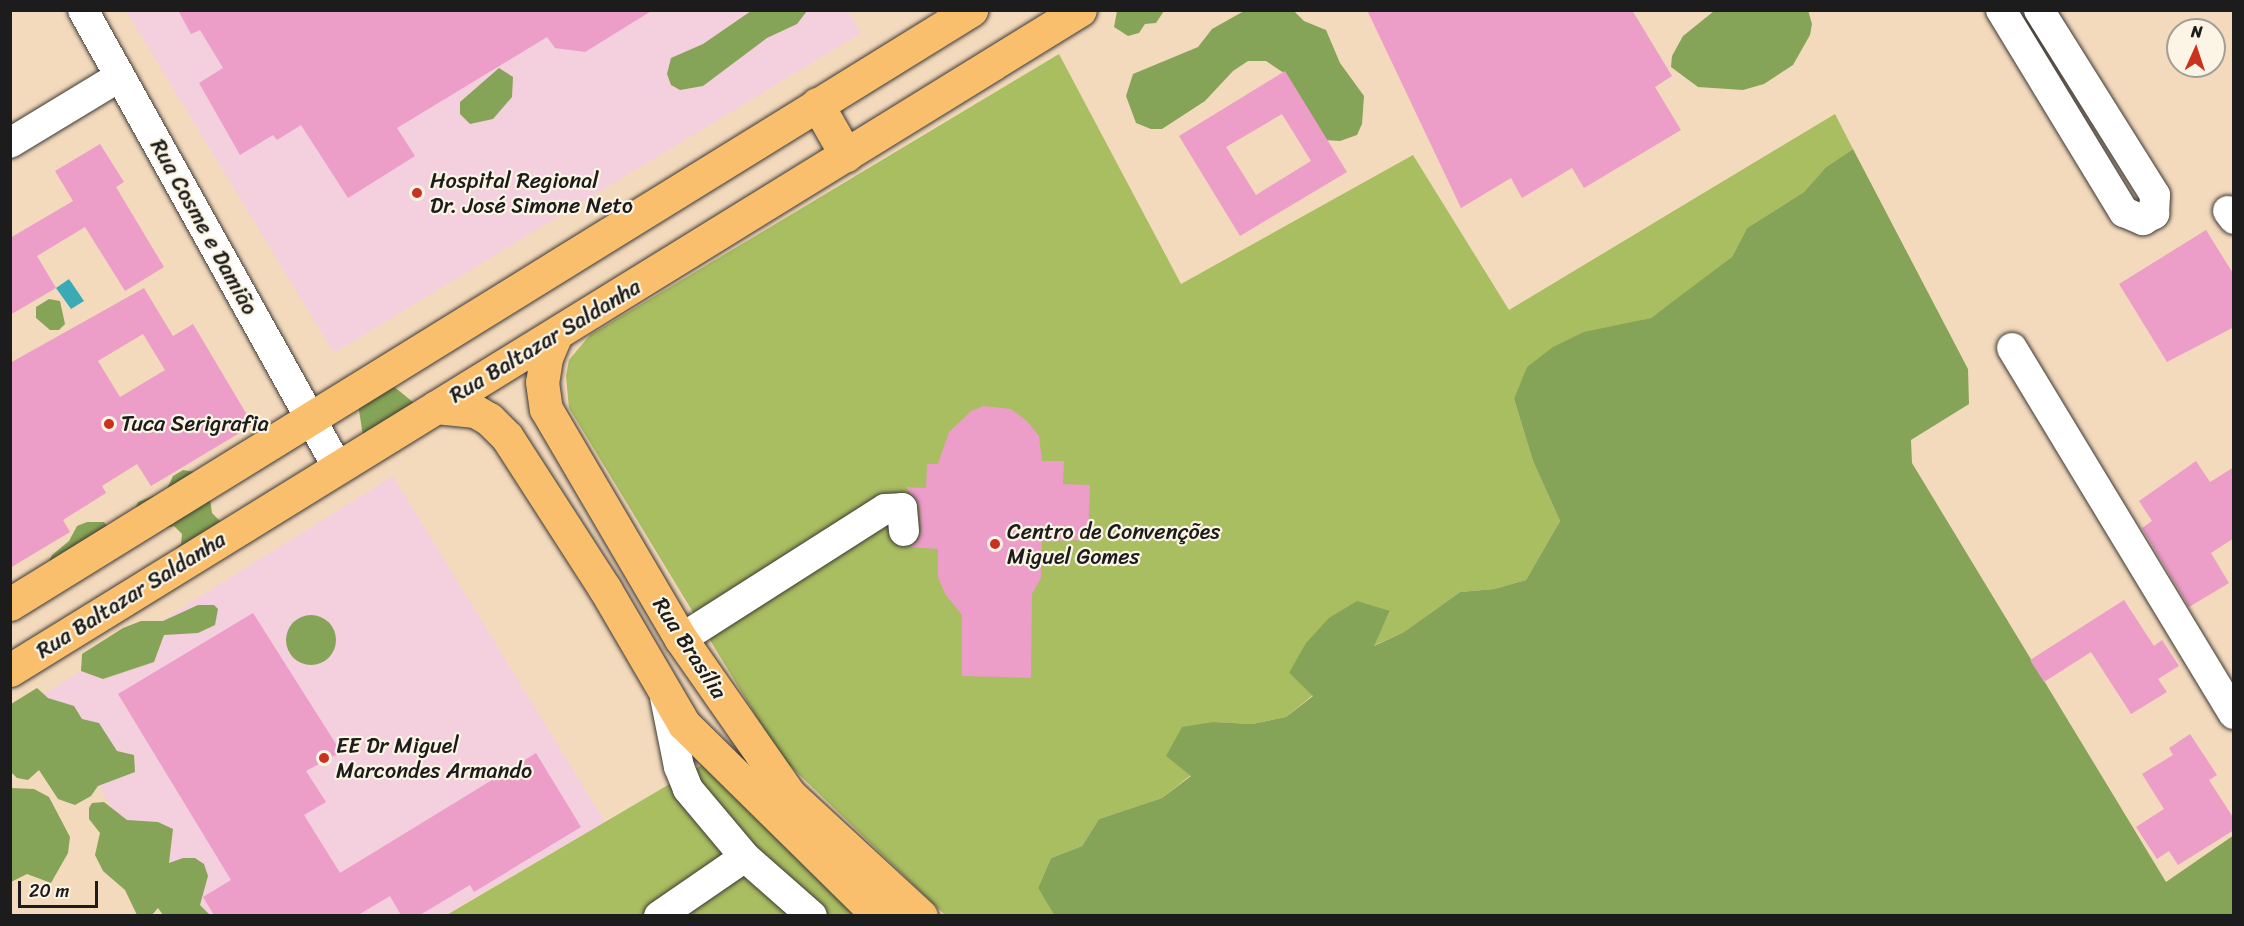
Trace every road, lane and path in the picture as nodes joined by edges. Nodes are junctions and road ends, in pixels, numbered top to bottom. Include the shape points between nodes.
1 (82, 10) edge
2 (971, 10) edge
3 (1080, 10) edge
4 (2001, 10) edge
5 (2039, 10) edge
6 (119, 76) junction
7 (817, 104) junction
8 (10, 143) edge
9 (846, 155) junction
10 (556, 334) junction
11 (2012, 348) dead end
12 (436, 407) junction
13 (324, 443) junction
14 (904, 531) dead end
15 (639, 569) junction
16 (605, 589) junction
17 (10, 604) edge
18 (681, 639) junction
19 (10, 670) edge
20 (662, 684) junction
21 (2233, 711) edge
22 (745, 857) junction
23 (659, 915) edge
24 (812, 915) edge
25 (879, 915) edge
26 (921, 915) edge

1 - 6 street, Rua Cosme e Damião
2 - 7 main road, Rua Baltazar Saldanha
3 - 9 main road, Rua Baltazar Saldanha
4 - 5 street via 2124,212 2143,220 2154,214 2155,195
6 - 8 street
6 - 13 street, Rua Cosme e Damião
7 - 9 main road
7 - 13 main road, Rua Baltazar Saldanha
9 - 10 main road, Rua Baltazar Saldanha
10 - 12 main road, Rua Baltazar Saldanha
10 - 15 main road, Rua Brasília via 545,366 546,409
11 - 21 street
12 - 13 main road, Rua Baltazar Saldanha
12 - 16 main road, Rua Brasília via 475,411 507,437
13 - 17 main road, Rua Baltazar Saldanha
13 - 19 main road, Rua Baltazar Saldanha
14 - 18 street via 902,507 885,509
15 - 16 street
15 - 18 main road, Rua Brasília
16 - 20 main road, Rua Brasília
18 - 26 main road, Rua Brasília via 790,795
20 - 22 street via 679,767 688,789
20 - 25 main road, Rua Brasília via 684,724
22 - 23 street
22 - 24 street

